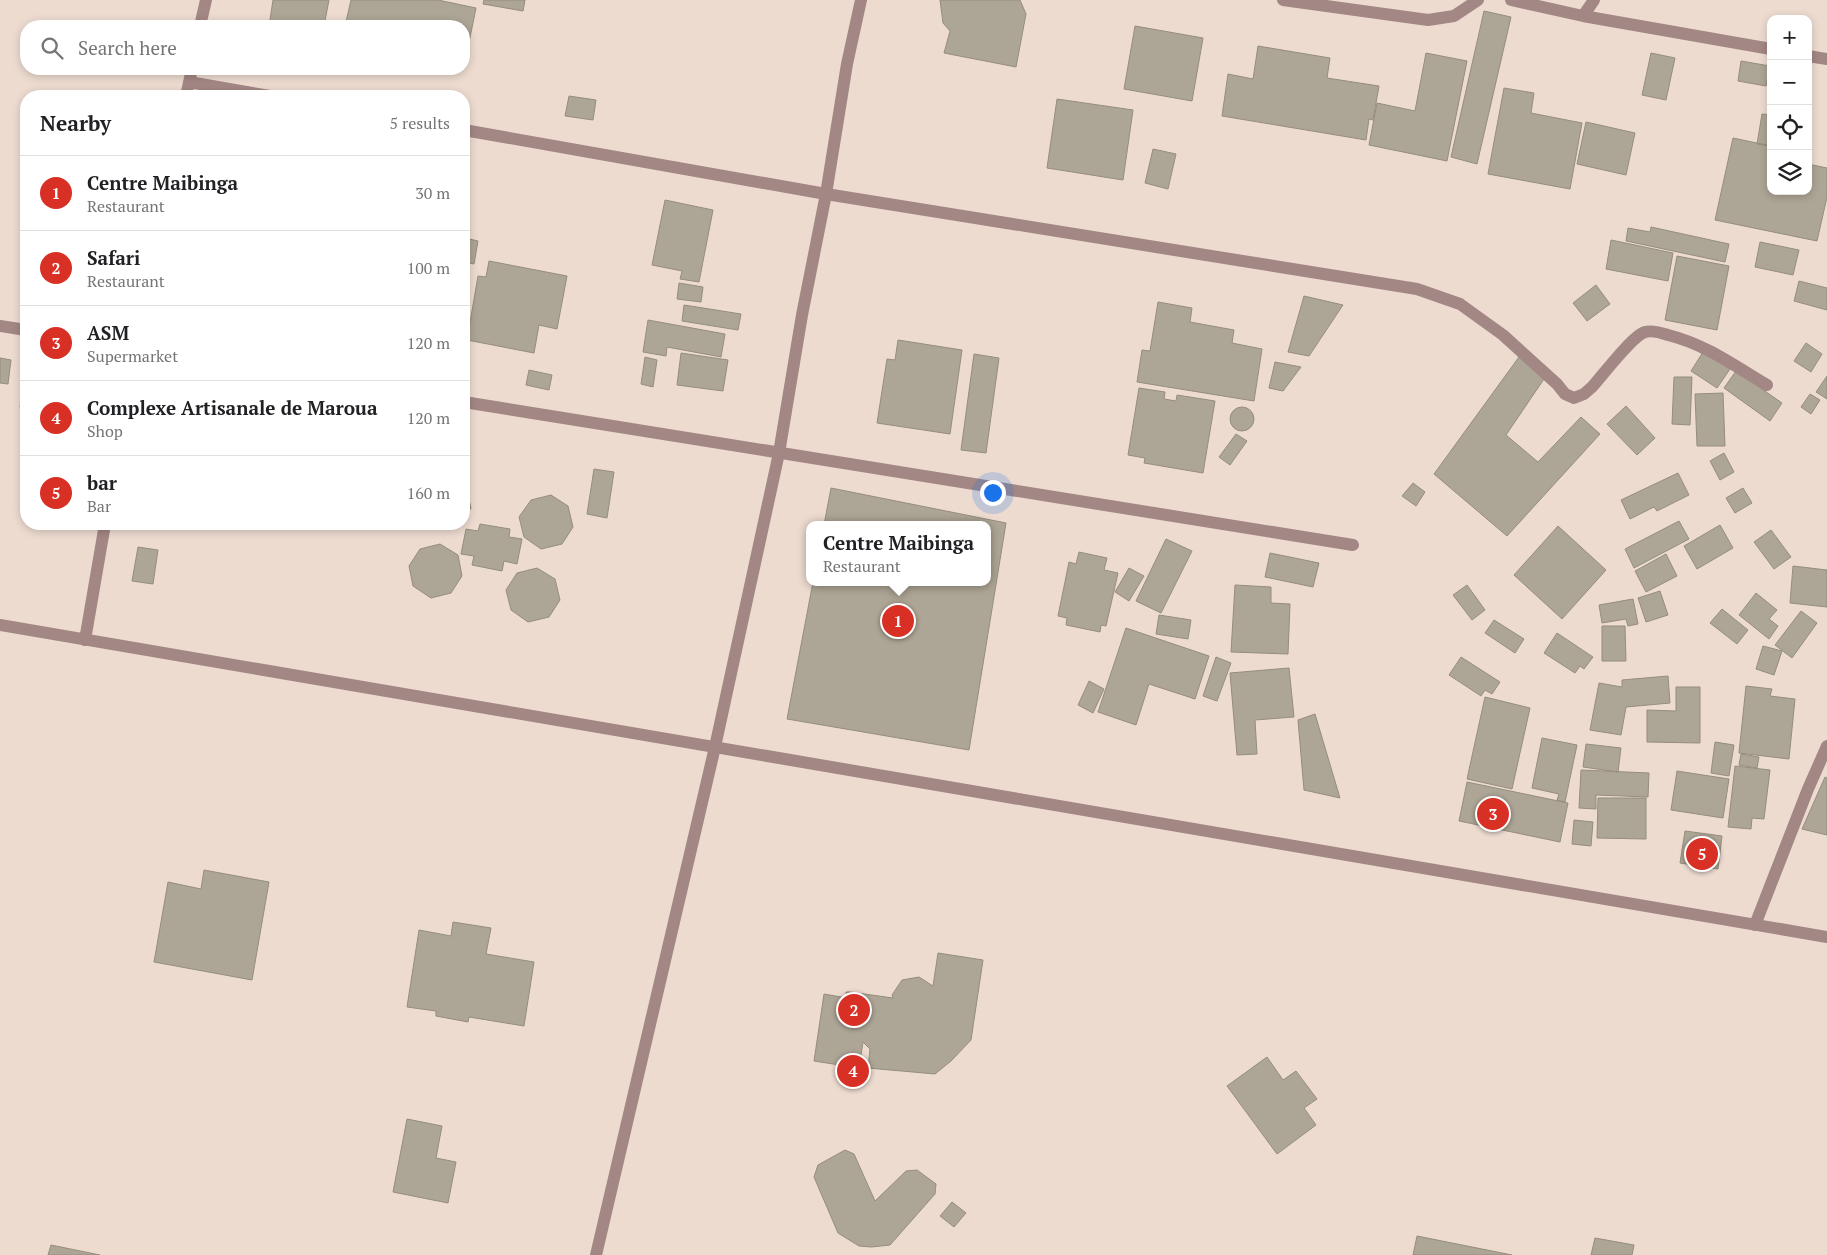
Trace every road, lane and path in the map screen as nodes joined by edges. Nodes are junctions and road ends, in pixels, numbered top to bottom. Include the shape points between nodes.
1 (206, 0) edge
2 (861, 0) edge
3 (1283, 0) edge
4 (1478, 0) edge
5 (1511, 0) edge
6 (1594, 0) edge
7 (1584, 16) junction
8 (201, 20) edge
9 (1767, 48) edge
10 (1812, 57) edge
11 (1827, 59) edge
12 (191, 75) edge
13 (189, 82) junction
14 (187, 90) edge
15 (235, 90) edge
16 (470, 131) edge
17 (826, 194) junction
18 (0, 326) edge
19 (20, 329) edge
20 (1767, 386) dead end
21 (470, 403) edge
22 (779, 453) junction
23 (104, 530) edge
24 (1353, 545) dead end
25 (0, 625) edge
26 (85, 640) junction
27 (1827, 746) edge
28 (715, 747) junction
29 (1755, 925) junction
30 (1827, 937) edge
31 (596, 1255) edge

1 - 8 street
2 - 17 street
3 - 4 street via 1428,20 1454,16
5 - 7 street
6 - 7 street
7 - 9 street
10 - 11 street
12 - 13 street
13 - 14 street
13 - 15 street
16 - 17 street
17 - 20 street via 1417,289 1460,304 1502,335 1565,394 1574,398 1592,387 1635,338 1646,332 1683,339 1707,349
17 - 22 street
18 - 19 street
21 - 22 street
22 - 24 street
22 - 28 street
23 - 26 street
25 - 26 street
26 - 28 street
27 - 29 street
28 - 29 street
28 - 31 street
29 - 30 street

